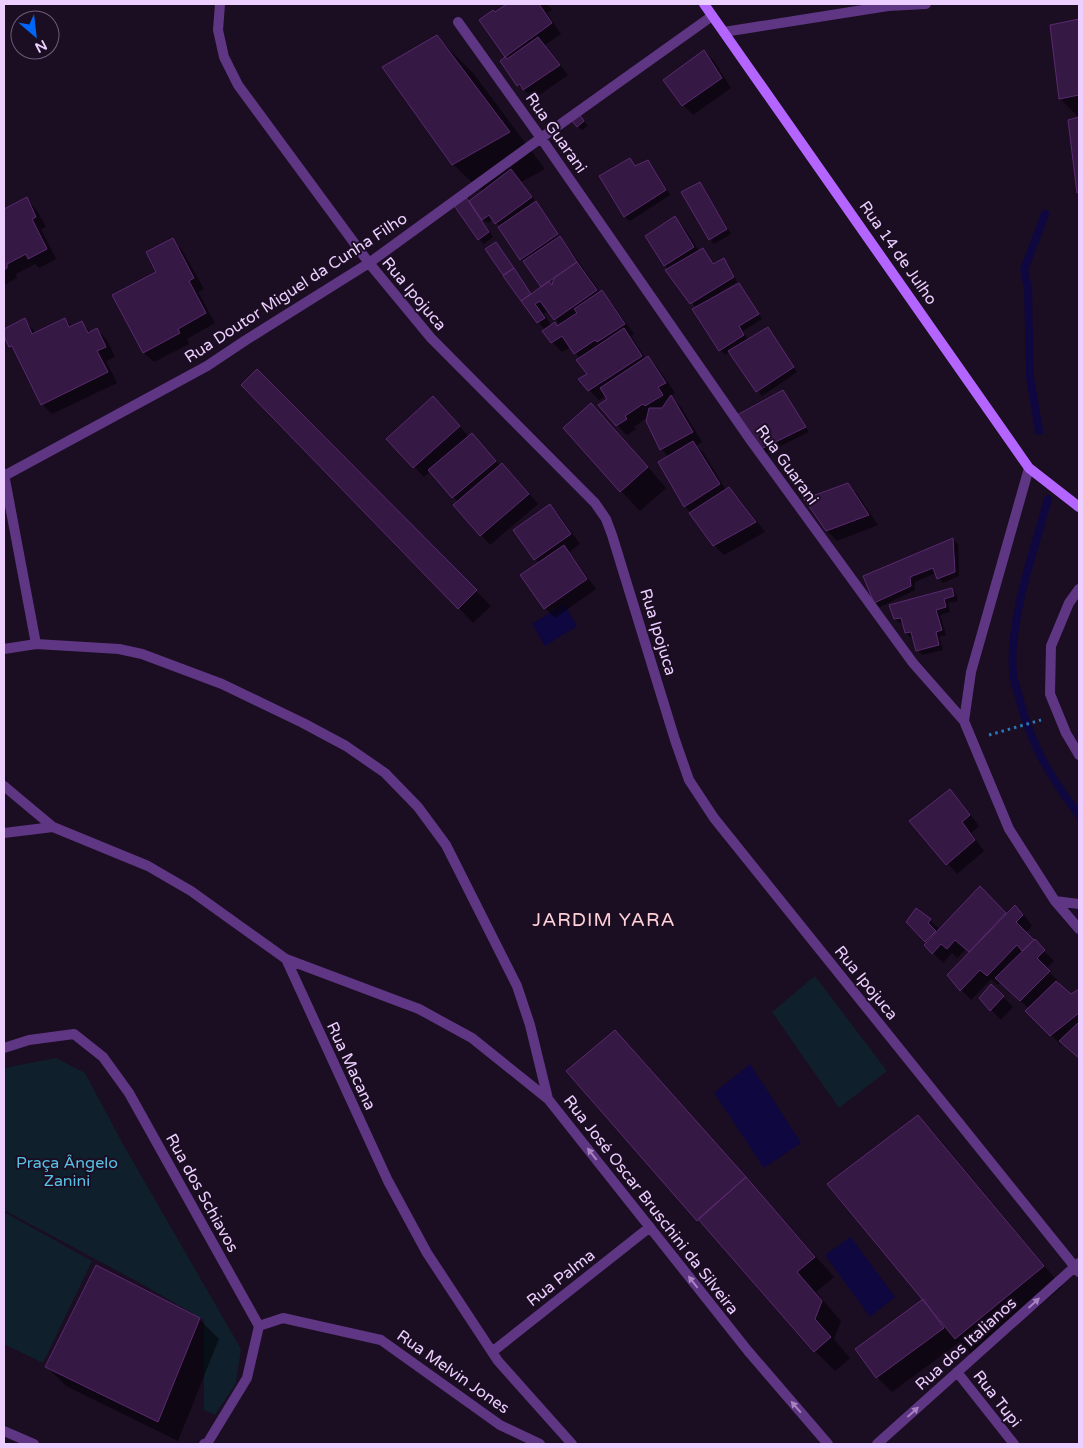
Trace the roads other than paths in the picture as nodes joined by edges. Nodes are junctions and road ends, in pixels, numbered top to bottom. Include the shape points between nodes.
1 (220, 4) edge
2 (704, 4) edge
3 (926, 4) edge
4 (887, 5) edge
5 (712, 16) junction
6 (458, 22) dead end
7 (724, 32) junction
8 (541, 138) junction
9 (369, 263) junction
10 (1029, 468) junction
11 (4, 475) edge
12 (1079, 507) edge
13 (1079, 589) edge
14 (36, 644) junction
15 (4, 648) edge
16 (964, 721) junction
17 (1079, 755) edge
18 (4, 786) edge
19 (53, 827) junction
20 (4, 833) edge
21 (1055, 901) junction
22 (1079, 904) edge
23 (1079, 929) edge
24 (286, 959) junction
25 (4, 1048) edge
26 (548, 1099) junction
27 (650, 1227) junction
28 (1078, 1267) edge
29 (259, 1326) junction
30 (492, 1352) junction
31 (957, 1372) junction
32 (4, 1431) edge
33 (208, 1443) edge
34 (34, 1444) edge
35 (540, 1444) edge
36 (572, 1444) edge
37 (828, 1444) edge
38 (876, 1444) edge
39 (1014, 1444) edge

1 - 9 street, Rua Ipojuca via 218,30 224,57 238,85
2 - 5 street, Rua 14 de Julho
3 - 4 street
4 - 7 street
5 - 7 street, Rua 14 de Julho
5 - 8 street, Rua Doutor Miguel da Cunha Filho
6 - 8 street, Rua Guarani
7 - 10 street, Rua 14 de Julho
8 - 9 street, Rua Doutor Miguel da Cunha Filho
8 - 16 street, Rua Guarani via 749,438 914,663
9 - 11 street, Rua Doutor Miguel da Cunha Filho via 207,366
9 - 28 street, Rua Ipojuca via 431,338 595,504 606,519 689,780 714,818
10 - 12 street, Rua 14 de Julho
10 - 16 street via 971,672
11 - 14 street
13 - 17 street via 1069,603 1051,646 1050,694
14 - 15 street, Rua José Oscar Bruschini da Silveira
14 - 26 street, Rua José Oscar Bruschini da Silveira via 119,649 142,654 222,684 303,723 346,746 385,773 418,807 446,845 513,977 530,1025
16 - 21 street, Rua Guarani via 1009,829
18 - 19 street
19 - 20 street, Rua Macana
19 - 24 street, Rua Macana via 148,866 191,891
21 - 22 street
21 - 23 street, Rua Guarani
24 - 26 street via 419,1010 472,1038
24 - 30 street, Rua Macana via 388,1182 427,1253
25 - 29 street, Rua dos Schiavos via 30,1040 74,1034 103,1057 128,1093
27 -> 26 street, Rua José Oscar Bruschini da Silveira
27 - 30 street, Rua Palma
37 -> 27 street, Rua José Oscar Bruschini da Silveira via 748,1352
31 -> 28 street, Rua dos Italianos
29 - 33 street via 247,1378
29 - 35 street, Rua Melvin Jones via 283,1318 381,1340 500,1425
30 - 36 street, Rua Macana
38 -> 31 street, Rua dos Italianos
31 - 39 street, Rua Tupi
32 - 34 street

